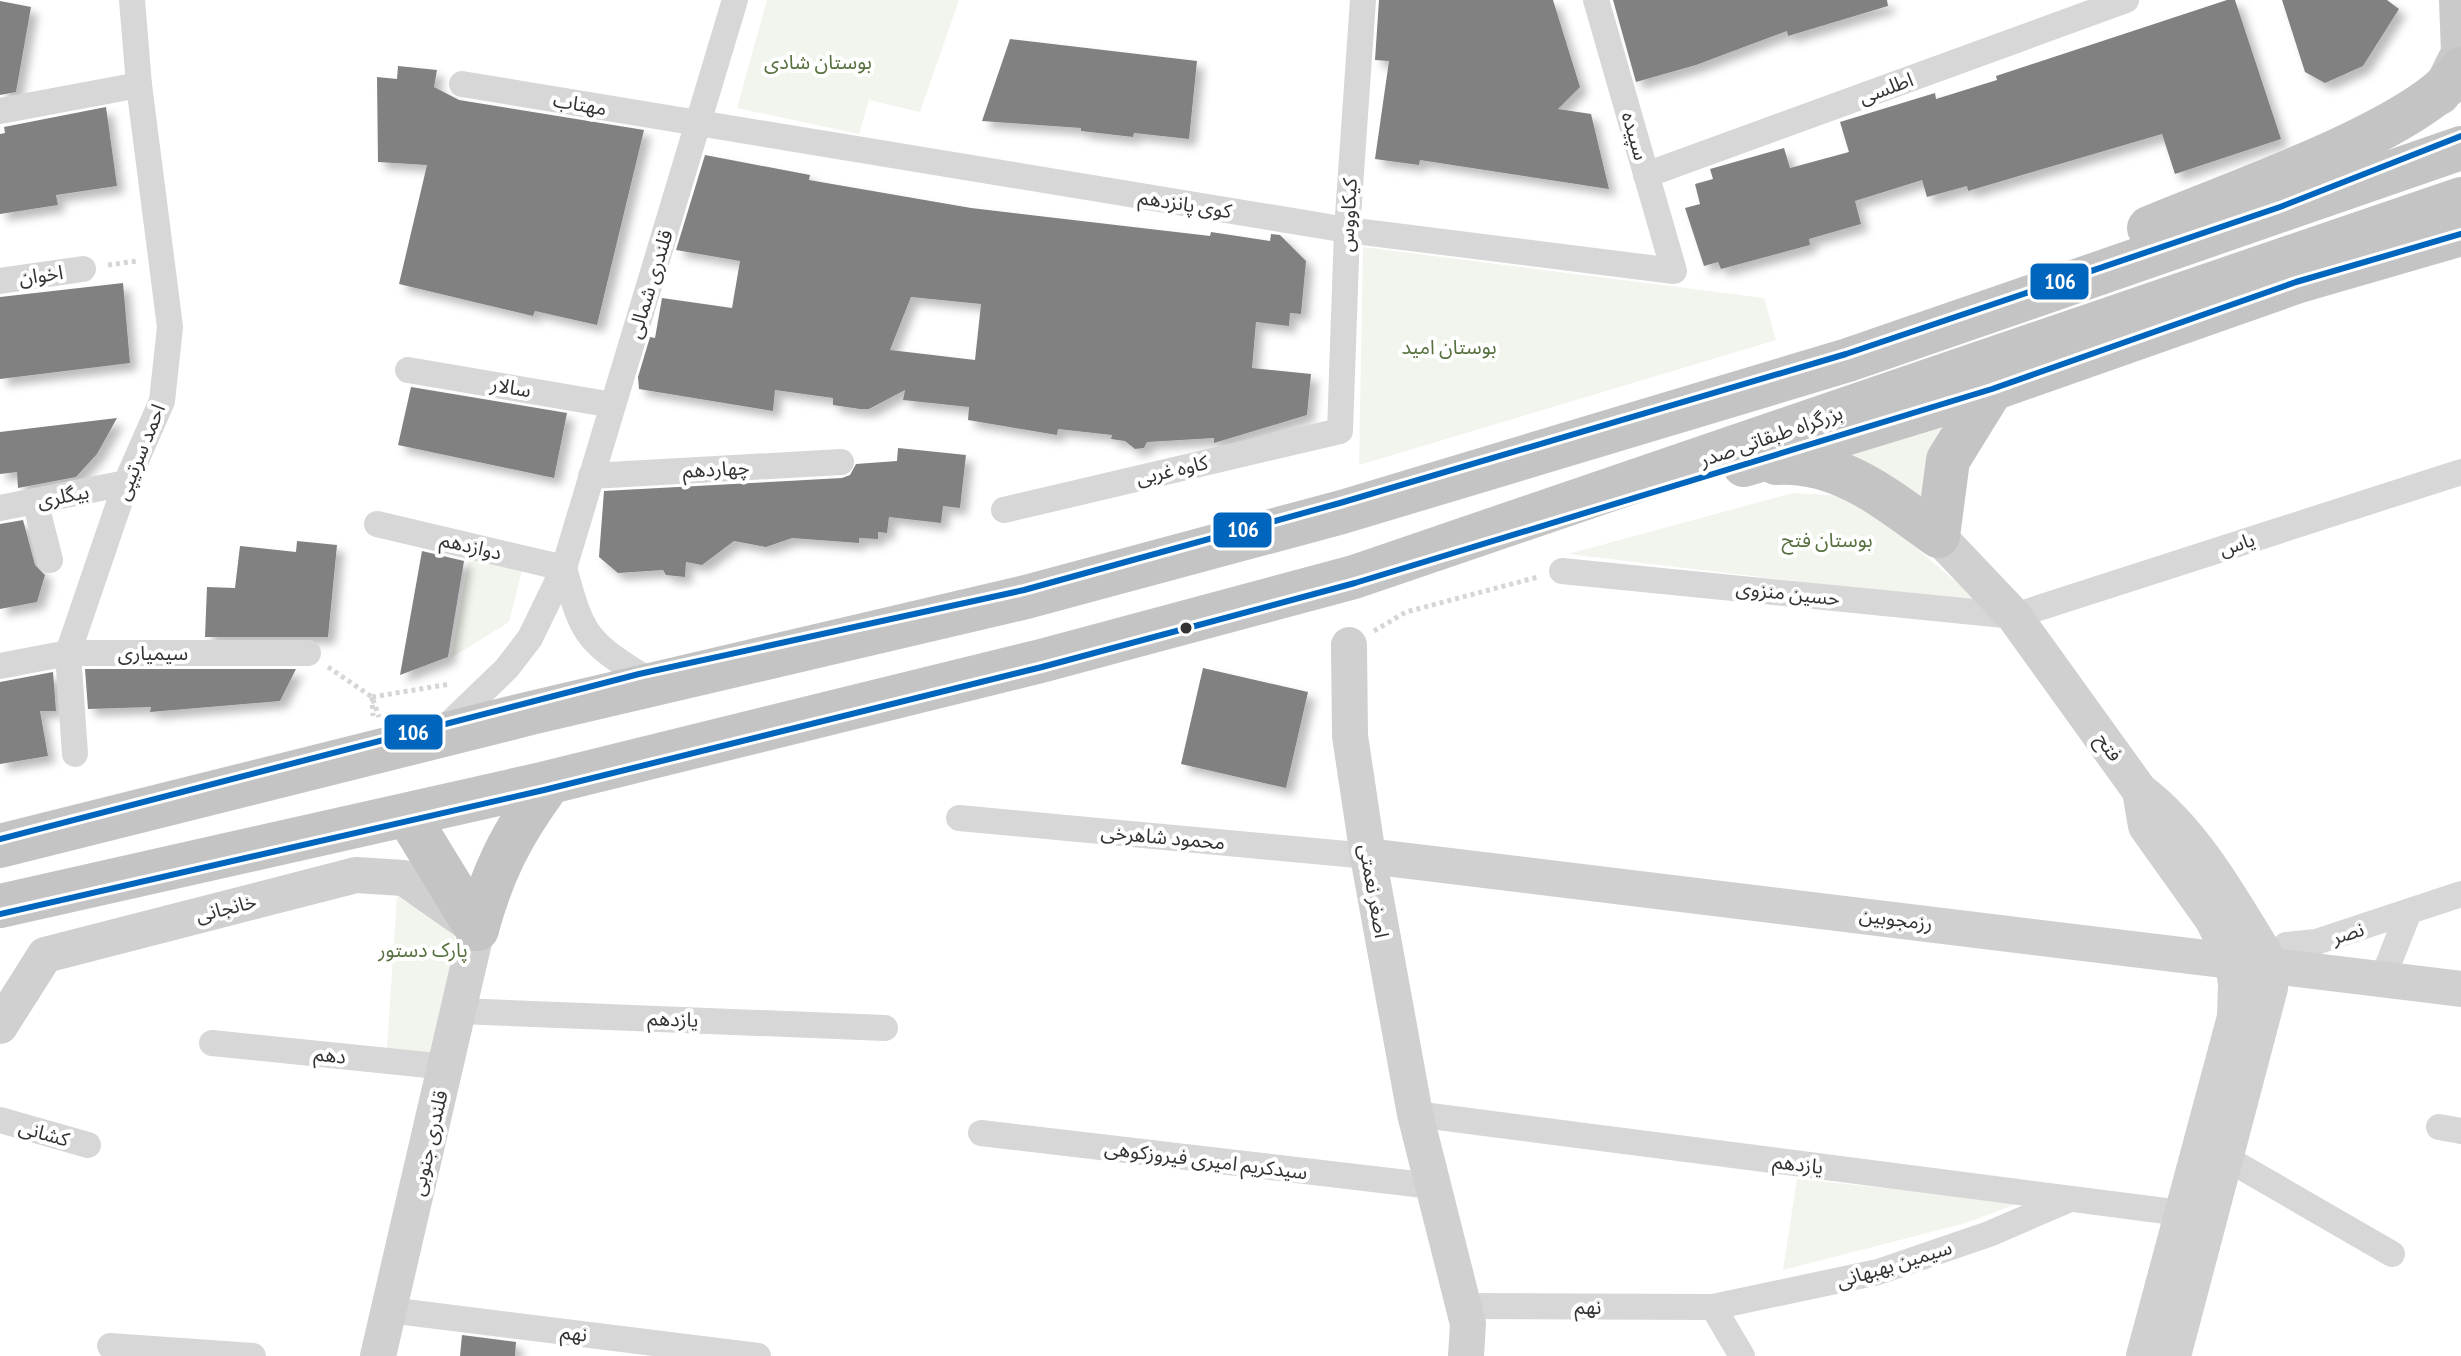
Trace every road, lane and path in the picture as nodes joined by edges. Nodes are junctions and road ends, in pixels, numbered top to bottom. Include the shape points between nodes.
1 (735, 0) edge
2 (1363, 0) edge
3 (1596, 0) edge
4 (2126, 0) edge
5 (2459, 0) edge
6 (126, 1) edge
7 (2461, 69) edge
8 (462, 84) dead end
9 (139, 85) junction
10 (0, 111) edge
11 (699, 124) junction
12 (2461, 136) edge
13 (2461, 148) edge
14 (1646, 175) junction
15 (2461, 199) edge
16 (2280, 207) junction
17 (1347, 230) junction
18 (2461, 234) edge
19 (161, 249) junction
20 (83, 269) joint
21 (1674, 271) joint
22 (0, 281) edge
23 (1848, 360) junction
24 (408, 370) dead end
25 (1992, 389) junction
26 (613, 405) junction
27 (1340, 431) joint
28 (841, 462) dead end
29 (1745, 465) junction
30 (2461, 472) edge
31 (591, 476) junction
32 (126, 483) junction
33 (35, 501) junction
34 (0, 508) edge
35 (1004, 510) dead end
36 (377, 524) dead end
37 (1938, 536) junction
38 (50, 560) dead end
39 (564, 568) junction
40 (1562, 571) joint
41 (2014, 616) junction
42 (1349, 645) joint
43 (68, 653) junction
44 (308, 653) joint
45 (0, 666) edge
46 (507, 668) junction
47 (639, 674) junction
48 (449, 724) junction
49 (75, 754) dead end
50 (544, 790) junction
51 (2140, 791) junction
52 (959, 818) dead end
53 (411, 821) junction
54 (0, 839) edge
55 (0, 846) edge
56 (1368, 856) junction
57 (2461, 894) edge
58 (3, 912) edge
59 (2408, 914) junction
60 (477, 929) junction
61 (2259, 968) junction
62 (2382, 980) junction
63 (2461, 989) edge
64 (2461, 1009) edge
65 (460, 1011) junction
66 (0, 1026) edge
67 (885, 1028) dead end
68 (212, 1043) dead end
69 (447, 1067) junction
70 (1415, 1114) junction
71 (0, 1120) edge
72 (981, 1133) dead end
73 (88, 1145) dead end
74 (2226, 1158) junction
75 (1432, 1186) junction
76 (2070, 1199) junction
77 (2196, 1214) junction
78 (2392, 1254) dead end
79 (1463, 1306) junction
80 (1713, 1307) junction
81 (389, 1310) junction
82 (110, 1346) dead end
83 (253, 1356) edge
84 (378, 1356) edge
85 (758, 1356) edge
86 (1466, 1356) edge
87 (1742, 1356) edge
88 (2144, 1356) edge
89 (2173, 1356) edge

1 - 11 street, قلندری شمالی
2 - 17 street, کیکاووس
3 - 14 street, سپیده
4 - 14 street, اطلسی
5 - 16 main road via 2461,53 2447,88 2424,112
6 - 9 street, احمد سرتیپی
7 - 23 highway, bridge via 2431,99 2368,135
8 - 11 street, مهتاب
9 - 10 street
9 - 19 street, احمد سرتیپی
11 - 17 street, کوی پانزدهم
11 - 26 street, قلندری شمالی
12 - 16 highway
13 - 23 highway, bridge
14 - 21 street, سپیده
15 - 58 highway, بزرگراه طبقاتی صدر, bridge via 1354,577 1041,661
16 - 47 highway via 1846,354 1340,503 1024,590
17 - 21 street, کوی پانزدهم
17 - 27 street, کیکاووس
18 - 25 highway via 2296,282
19 - 20 path
19 - 32 street, احمد سرتیپی via 170,327 162,401
20 - 22 street, اخوان
23 - 55 highway, bridge via 1342,512 1026,597 531,713
24 - 26 street, سالار
25 - 29 highway
25 - 37 highway via 1948,460
26 - 31 street, قلندری شمالی
27 - 35 street, کاوه غربی
28 - 31 street, چهاردهم
29 - 37 highway via 1795,462 1838,471
29 - 50 highway via 1355,583
30 - 41 street, یاس
31 - 39 street, قلندری شمالی
32 - 33 street, بیگلری
32 - 43 street, احمد سرتیپی
33 - 34 street, بیگلری
33 - 38 street
36 - 39 street, دوازدهم
37 - 41 street, فتح
39 - 46 street, قلندری شمالی via 530,638
39 - 47 street via 580,624 597,648
40 - 41 street, حسین منزوی
40 - 42 path via 1406,612
41 - 51 street, فتح
42 - 56 street, اصغر نعمتی via 1350,736
43 - 44 street, سیمیاری
43 - 45 street, سیمیاری
43 - 49 street, احمد سرتیپی
44 - 46 path via 372,697
46 - 48 street, قلندری شمالی
47 - 48 highway
48 - 54 highway
50 - 53 highway
50 - 60 highway via 513,832 491,879
51 - 61 street, فتح via 2165,809 2233,903
51 - 61 street via 2146,826 2213,920
52 - 56 street, محمود شاهرخی
53 - 58 highway
53 - 60 highway
56 - 61 street, رزمجوبین
56 - 70 street, اصغر نعمتی
57 - 59 street, نصر
59 - 61 street, نصر via 2316,942
59 - 62 street, نصر
60 - 65 street, قلندری جنوبی
60 - 66 street, خانجانی via 404,878 356,875 45,955
61 - 62 street, رزمجوبین
61 - 64 street, رزمجوبین
61 - 74 street
61 - 77 street via 2235,1017
62 - 63 street, رزمجوبین
65 - 67 street, یازدهم
65 - 69 street, قلندری جنوبی
68 - 69 street, دهم
69 - 81 street, قلندری جنوبی
70 - 75 street, اصغر نعمتی
70 - 76 street, یازدهم
71 - 73 street, کشانی
72 - 75 street, سیدکریم امیری فیروزکوهی
74 - 77 street
74 - 78 street
75 - 79 street, اصغر نعمتی
76 - 77 street, یازدهم
76 - 80 street, سیمین بهبهانی via 1878,1272
77 - 88 street
77 - 89 street
79 - 80 street, نهم
79 - 86 street, اصغر نعمتی
80 - 87 street
81 - 84 street, قلندری جنوبی
81 - 85 street, نهم
82 - 83 street

